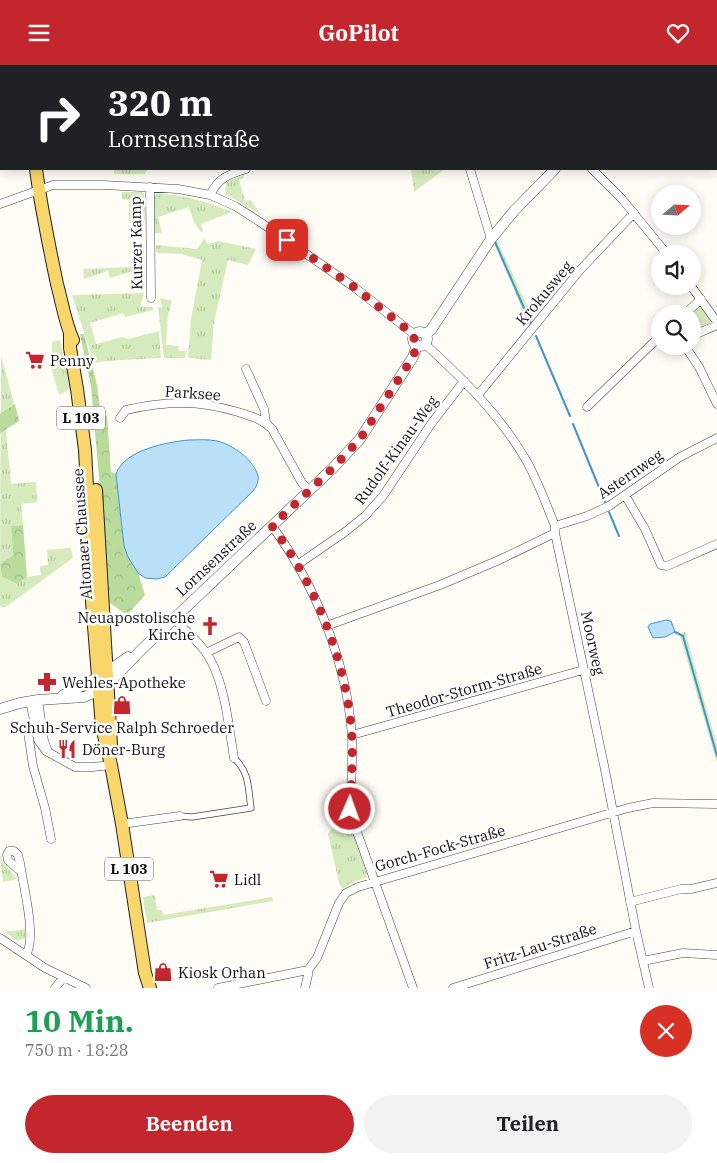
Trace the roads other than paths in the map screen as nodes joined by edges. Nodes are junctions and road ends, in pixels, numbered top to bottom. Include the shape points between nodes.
1 (36, 170) edge
2 (243, 170) edge
3 (470, 170) edge
4 (553, 170) edge
5 (593, 170) edge
6 (150, 187) junction
7 (39, 190) junction
8 (210, 195) junction
9 (0, 204) edge
10 (634, 213) junction
11 (491, 239) junction
12 (660, 245) edge
13 (698, 295) edge
14 (151, 299) dead end
15 (701, 299) junction
16 (695, 305) edge
17 (717, 323) edge
18 (701, 331) edge
19 (421, 340) junction
20 (651, 345) edge
21 (692, 355) edge
22 (246, 369) dead end
23 (464, 381) junction
24 (478, 395) junction
25 (717, 404) edge
26 (587, 407) dead end
27 (120, 418) dead end
28 (266, 422) junction
29 (717, 438) edge
30 (309, 491) junction
31 (626, 495) junction
32 (272, 526) junction
33 (555, 530) junction
34 (717, 544) edge
35 (297, 565) junction
36 (174, 619) junction
37 (326, 626) junction
38 (206, 653) junction
39 (583, 670) junction
40 (102, 681) junction
41 (56, 697) junction
42 (84, 697) junction
43 (34, 700) junction
44 (266, 701) dead end
45 (100, 708) junction
46 (0, 709) edge
47 (37, 721) junction
48 (352, 735) junction
49 (234, 758) joint
50 (111, 765) junction
51 (717, 804) edge
52 (613, 812) junction
53 (180, 815) joint
54 (122, 824) junction
55 (51, 839) dead end
56 (21, 872) dead end
57 (374, 881) junction
58 (717, 883) edge
59 (630, 902) junction
60 (636, 931) junction
61 (0, 938) edge
62 (26, 955) junction
63 (717, 955) edge
64 (643, 961) junction
65 (308, 970) junction
66 (145, 973) junction
67 (63, 977) junction
68 (55, 988) edge
69 (86, 988) edge
70 (142, 988) edge
71 (150, 988) edge
72 (218, 988) edge
73 (305, 988) edge
74 (413, 988) edge
75 (453, 988) edge
76 (649, 988) edge

1 - 7 main road, Altonaer Chaussee / L 103
2 - 8 street via 222,178
3 - 11 street
4 - 11 street, Lornsenstraße
5 - 10 street
6 - 7 street, Moorweg via 88,184 53,185
6 - 8 street, Moorweg
6 - 14 street, Kurzer Kamp
7 - 9 street, Moorweg
7 - 40 main road, Altonaer Chaussee / L 103 via 46,237 79,357 91,432
8 - 19 street, Moorweg via 235,206 264,225 342,279
10 - 12 street
10 - 24 street, Krokusweg via 580,270
11 - 19 street, Lornsenstraße
13 - 15 street
15 - 16 street
15 - 17 street
17 - 18 street
19 - 23 street, Moorweg
19 - 30 street, Lornsenstraße via 360,439
20 - 26 street
21 - 25 street
22 - 28 street via 264,409
23 - 24 street, Moorweg
23 - 35 street, Rudolf-Kinau-Weg via 383,496 365,516
24 - 33 street, Moorweg via 525,458
27 - 28 street, Parksee via 126,410 177,402 218,406
28 - 30 street
29 - 31 street, Asternweg via 680,457
30 - 32 street, Lornsenstraße
31 - 33 street, Asternweg
31 - 34 street via 661,565 668,566
32 - 35 street
32 - 36 street, Lornsenstraße
33 - 37 street, Asternweg via 499,560 440,585
33 - 39 street, Moorweg
35 - 37 street
36 - 38 street
36 - 40 street, Lornsenstraße
37 - 48 street via 342,677
38 - 44 street via 239,637 244,641
38 - 49 street via 219,681
39 - 48 street, Theodor-Storm-Straße
39 - 52 street, Moorweg
40 - 41 street
40 - 42 street
40 - 45 main road, Altonaer Chaussee / L 103
40 - 50 main road, Altonaer Chaussee / L 103 via 111,734
41 - 42 street
41 - 43 street
42 - 45 street
43 - 46 street
43 - 47 street
45 - 50 main road, Altonaer Chaussee / L 103
47 - 50 street via 38,740 52,755 79,767
47 - 55 street via 28,727 28,732
48 - 57 street via 350,809
49 - 53 street via 244,767 251,808 192,817
50 - 54 main road, Altonaer Chaussee / L 103
51 - 52 street, Gorch-Fock-Straße via 653,803
52 - 57 street, Gorch-Fock-Straße
52 - 59 street, Moorweg
53 - 54 street
54 - 66 main road, Altonaer Chaussee / L 103
56 - 62 street via 31,938
57 - 65 street, Gorch-Fock-Straße via 352,889 339,903 317,958
57 - 74 street
58 - 59 street
59 - 60 street, Moorweg
60 - 64 street, Moorweg
60 - 75 street, Fritz-Lau-Straße
61 - 62 street
62 - 67 street
63 - 64 street via 679,953
64 - 76 street, Moorweg
65 - 72 street
65 - 73 street
66 - 70 main road, Altonaer Chaussee / L 103
66 - 71 main road, Altonaer Chaussee / L 103
67 - 68 street
67 - 69 street

